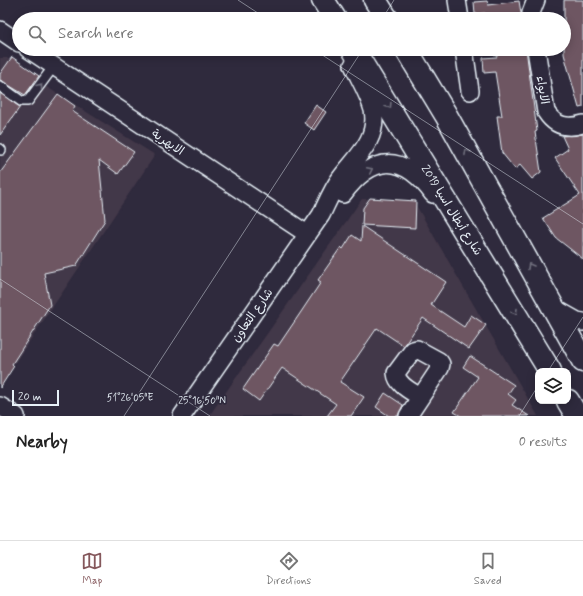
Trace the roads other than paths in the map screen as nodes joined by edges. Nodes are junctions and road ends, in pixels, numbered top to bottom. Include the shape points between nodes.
1 (313, 0) edge
2 (323, 0) edge
3 (375, 0) edge
4 (386, 0) edge
5 (457, 0) edge
6 (536, 0) edge
7 (321, 12) edge
8 (331, 12) edge
9 (383, 12) edge
10 (390, 12) edge
11 (459, 12) edge
12 (531, 12) edge
13 (0, 30) edge
14 (12, 38) edge
15 (39, 56) edge
16 (347, 56) edge
17 (358, 56) edge
18 (410, 56) edge
19 (465, 56) edge
20 (537, 56) edge
21 (54, 66) junction
22 (0, 86) edge
23 (470, 91) dead end
24 (583, 124) edge
25 (321, 215) junction
26 (308, 234) junction
27 (500, 287) junction
28 (554, 308) junction
29 (583, 322) edge
30 (583, 361) edge
31 (548, 368) edge
32 (420, 398) dead end
33 (570, 404) edge
34 (0, 406) edge
35 (16, 416) edge
36 (182, 416) edge
37 (408, 416) edge
38 (577, 416) edge

1 - 7 street
2 - 8 main road
3 - 9 main road
4 - 10 street
5 - 11 street
6 - 12 street
13 - 14 street
15 - 21 street, الابهرية
16 - 25 street, شارع التعاون via 370,102 373,129 363,150 329,196
17 -> 27 main road, شارع أبطال اسيا 2019
28 -> 18 main road
19 - 23 street
20 - 24 street, الابواء via 546,112 552,120 562,126 574,127
22 -> 21 lane via 22,101 28,101
21 - 26 street, الابهرية
25 - 26 street, شارع التعاون
25 -> 27 street, شارع التعاون via 338,200 352,181 366,171 391,163 406,167 424,182
26 - 36 street, شارع التعاون
27 -> 31 main road, شارع أبطال اسيا 2019
28 - 29 street
28 - 30 main road
32 - 37 street
33 - 38 main road
34 - 35 street

